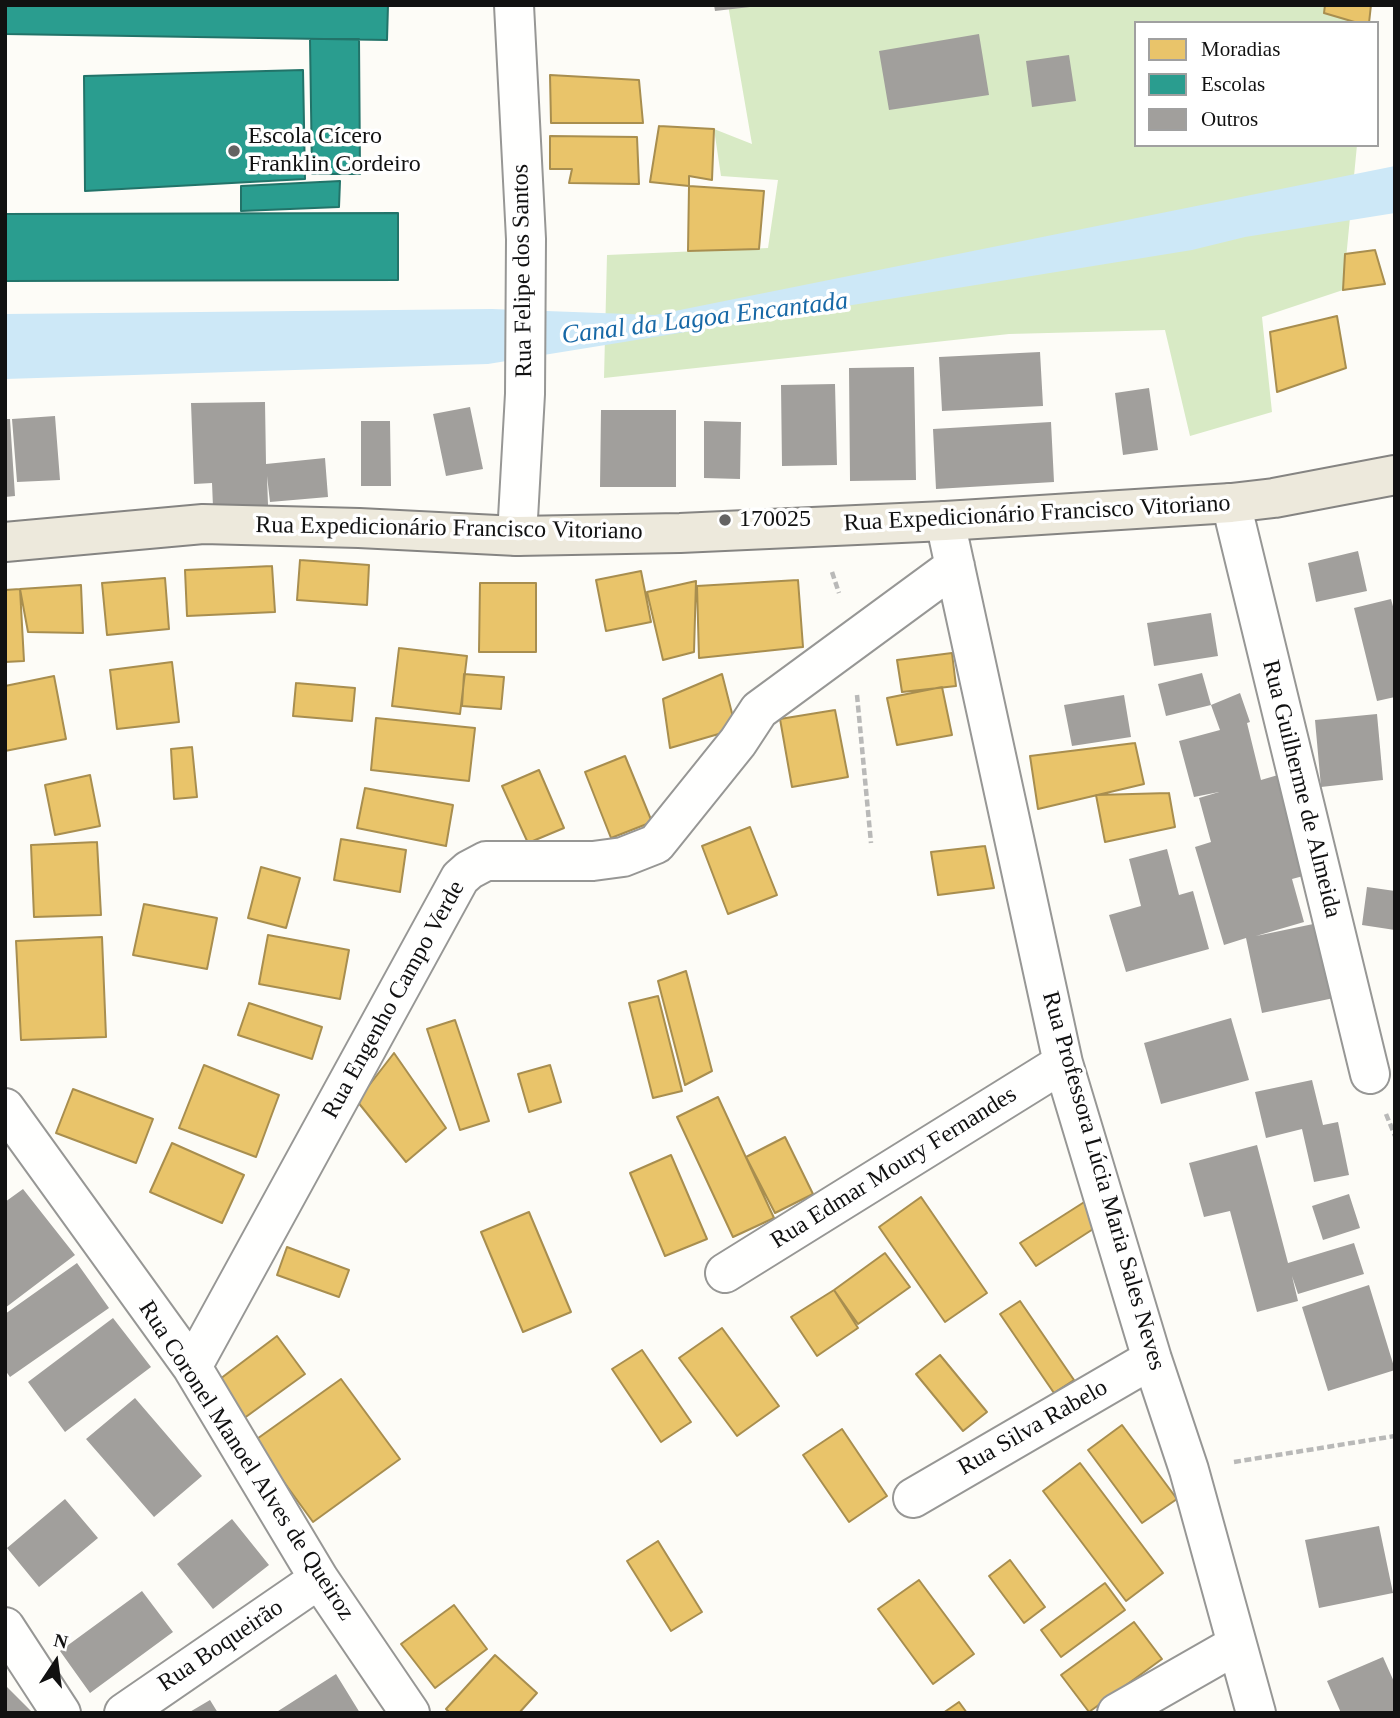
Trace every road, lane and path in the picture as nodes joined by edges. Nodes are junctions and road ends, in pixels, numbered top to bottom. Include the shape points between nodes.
1 (514, 5) edge
2 (1395, 475) edge
3 (1231, 503) junction
4 (945, 521) junction
5 (517, 536) junction
6 (5, 542) edge
7 (955, 566) junction
8 (1063, 1063) junction
9 (1370, 1074) dead end
10 (5, 1108) edge
11 (725, 1273) dead end
12 (1152, 1359) junction
13 (192, 1367) junction
14 (1395, 1436) edge
15 (1189, 1470) junction
16 (913, 1499) dead end
17 (319, 1579) junction
18 (5, 1627) edge
19 (1236, 1645) junction
20 (61, 1713) edge
21 (124, 1713) edge
22 (410, 1713) edge
23 (1117, 1713) edge
24 (1256, 1713) edge

1 - 5 street, Rua Felipe dos Santos via 526,239 525,394
2 - 3 main road, Rua Expedicionário Francisco Vitoriano
3 - 4 main road, Rua Expedicionário Francisco Vitoriano
3 - 9 street, Rua Guilherme de Almeida
4 - 5 main road, Rua Expedicionário Francisco Vitoriano
4 - 7 street, Rua Professora Lúcia Maria Sales Neves
5 - 6 main road, Rua Expedicionário Francisco Vitoriano via 203,524
7 - 8 street, Rua Professora Lúcia Maria Sales Neves
7 - 13 street, Rua Engenho Campo Verde via 759,710 656,844 623,857 593,861 486,861 460,878
8 - 11 street, Rua Edmar Moury Fernandes
8 - 12 street, Rua Professora Lúcia Maria Sales Neves
10 - 13 street, Rua Coronel Manoel Alves de Queiroz
12 - 15 street, Rua Professora Lúcia Maria Sales Neves
12 - 16 street, Rua Silva Rabelo
13 - 17 street, Rua Coronel Manoel Alves de Queiroz
14 - 15 path
15 - 19 street, Rua Professora Lúcia Maria Sales Neves
17 - 21 street, Rua Boqueirão
17 - 22 street, Rua Coronel Manoel Alves de Queiroz
18 - 20 street
19 - 23 street
19 - 24 street, Rua Professora Lúcia Maria Sales Neves

